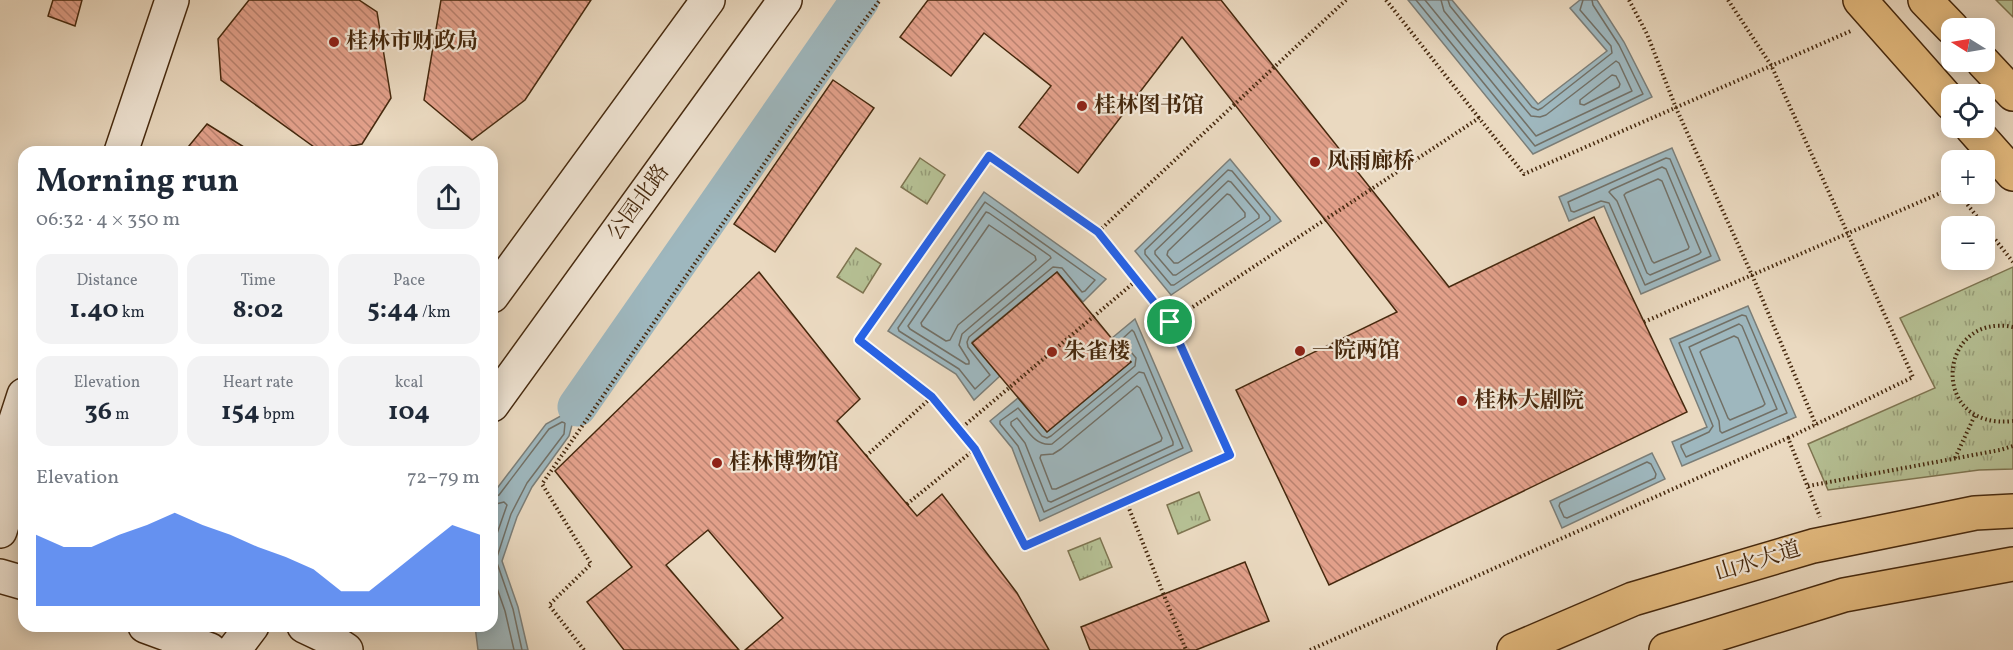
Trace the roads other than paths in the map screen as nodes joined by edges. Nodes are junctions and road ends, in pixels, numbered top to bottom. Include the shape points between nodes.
1 (153, 0) edge
2 (172, 0) edge
3 (708, 0) edge
4 (785, 0) edge
5 (1925, 0) edge
6 (1868, 10) edge
7 (1942, 18) edge
8 (1992, 72) edge
9 (1941, 92) edge
10 (2013, 94) edge
11 (1981, 138) edge
12 (105, 146) edge
13 (123, 146) edge
14 (2013, 174) edge
15 (498, 288) edge
16 (498, 397) edge
17 (18, 414) edge
18 (0, 469) edge
19 (18, 475) edge
20 (2013, 511) edge
21 (0, 531) edge
22 (18, 536) edge
23 (2013, 564) edge
24 (0, 576) edge
25 (18, 581) edge
26 (161, 632) edge
27 (248, 632) edge
28 (210, 650) edge
29 (234, 650) edge
30 (1514, 650) edge
31 (1666, 650) edge

1 - 12 main road
2 - 13 main road
3 - 15 main road
4 - 16 main road, 公园北路
5 - 7 main road
6 - 9 main road
8 - 10 main road
11 - 14 main road
17 - 18 main road
19 - 21 main road
20 - 30 main road, 山水大道 via 1975,513 1813,546 1634,599
21 - 22 main road
23 - 31 main road via 1844,595
24 - 25 main road
26 - 28 main road
27 - 29 main road

